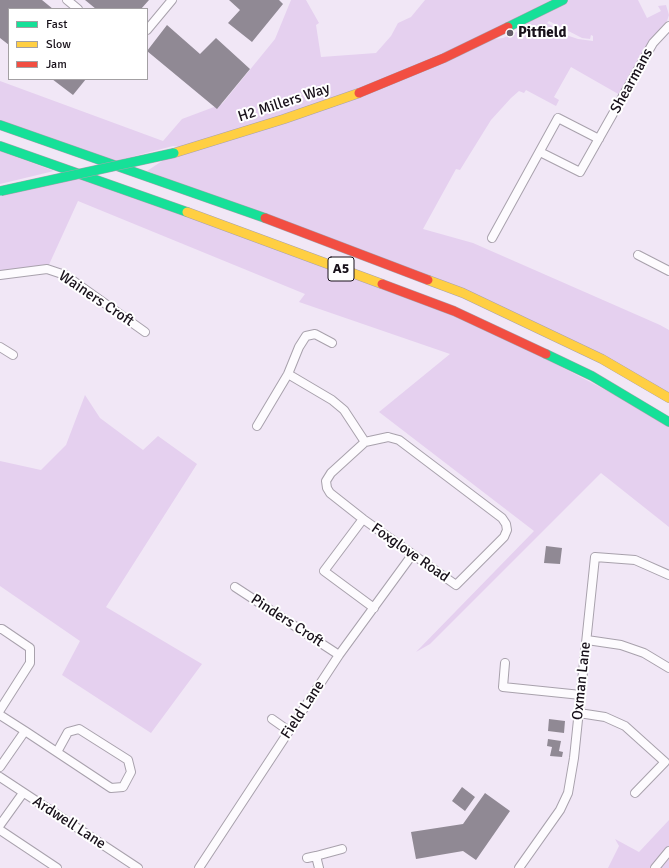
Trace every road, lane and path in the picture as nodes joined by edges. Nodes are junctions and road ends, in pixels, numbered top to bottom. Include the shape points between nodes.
1 (67, 0) edge
2 (172, 0) edge
3 (561, 1) edge
4 (77, 8) edge
5 (669, 26) edge
6 (148, 29) edge
7 (0, 125) edge
8 (599, 139) junction
9 (0, 146) edge
10 (540, 152) junction
11 (0, 191) edge
12 (492, 238) dead end
13 (638, 255) dead end
14 (669, 271) edge
15 (0, 275) edge
16 (145, 332) dead end
17 (332, 343) dead end
18 (0, 347) edge
19 (13, 355) dead end
20 (288, 374) junction
21 (669, 398) edge
22 (669, 422) edge
23 (257, 426) dead end
24 (366, 442) junction
25 (363, 519) junction
26 (412, 555) junction
27 (669, 575) edge
28 (235, 586) dead end
29 (374, 608) junction
30 (0, 630) edge
31 (587, 640) junction
32 (339, 655) junction
33 (505, 663) dead end
34 (669, 668) edge
35 (581, 695) junction
36 (0, 710) edge
37 (579, 713) junction
38 (0, 715) edge
39 (272, 719) dead end
40 (25, 731) junction
41 (289, 731) junction
42 (57, 752) junction
43 (0, 767) edge
44 (0, 777) edge
45 (23, 793) junction
46 (636, 793) dead end
47 (0, 825) edge
48 (0, 830) edge
49 (342, 850) dead end
50 (669, 851) edge
51 (316, 856) junction
52 (307, 858) dead end
53 (134, 867) edge
54 (57, 868) edge
55 (199, 868) edge
56 (319, 868) edge
57 (519, 868) edge
58 (655, 868) edge

1 - 4 street
2 - 6 street
3 - 11 main road, H2 Millers Way, bridge via 444,58 346,98 284,119 174,153
5 - 8 street, Shearmans via 653,43
7 - 21 main road, A5 via 268,219 463,293 602,359
8 - 10 street, Shearmans via 580,172
8 - 10 street via 558,118
9 - 22 main road, A5 via 249,234 454,311 592,376
10 - 12 street
13 - 14 street
15 - 16 street, Wainers Croft via 47,269 65,275
17 - 20 street via 315,334 306,336
18 - 19 street
20 - 23 street
20 - 24 street via 344,410
24 - 25 street, Foxglove Road via 331,473 326,481 330,494
24 - 26 street, Foxglove Road via 388,437 399,440 502,518 506,524 504,536 456,585
25 - 26 street, Foxglove Road
25 - 29 street via 324,571
26 - 29 street, Field Lane
27 - 31 street, Oxman Lane via 636,560 595,557
28 - 32 street, Pinders Croft
29 - 32 street, Field Lane
30 - 36 street via 30,648 30,663
31 - 34 street via 621,645 644,653
31 - 35 street, Oxman Lane
32 - 41 street, Field Lane
33 - 35 street via 504,687
35 - 37 street, Oxman Lane
37 - 46 street via 605,717 626,726 664,762
37 - 57 street, Oxman Lane via 568,793 560,810
38 - 40 street
39 - 41 street
40 - 42 street
40 - 43 street
41 - 55 street, Field Lane
42 - 42 street via 111,788 122,787 131,772 128,760 79,729 68,732
44 - 45 street, Ardwell Lane
45 - 47 street
45 - 53 street, Ardwell Lane
48 - 54 street
49 - 51 street
50 - 58 street
51 - 52 street
51 - 56 street

